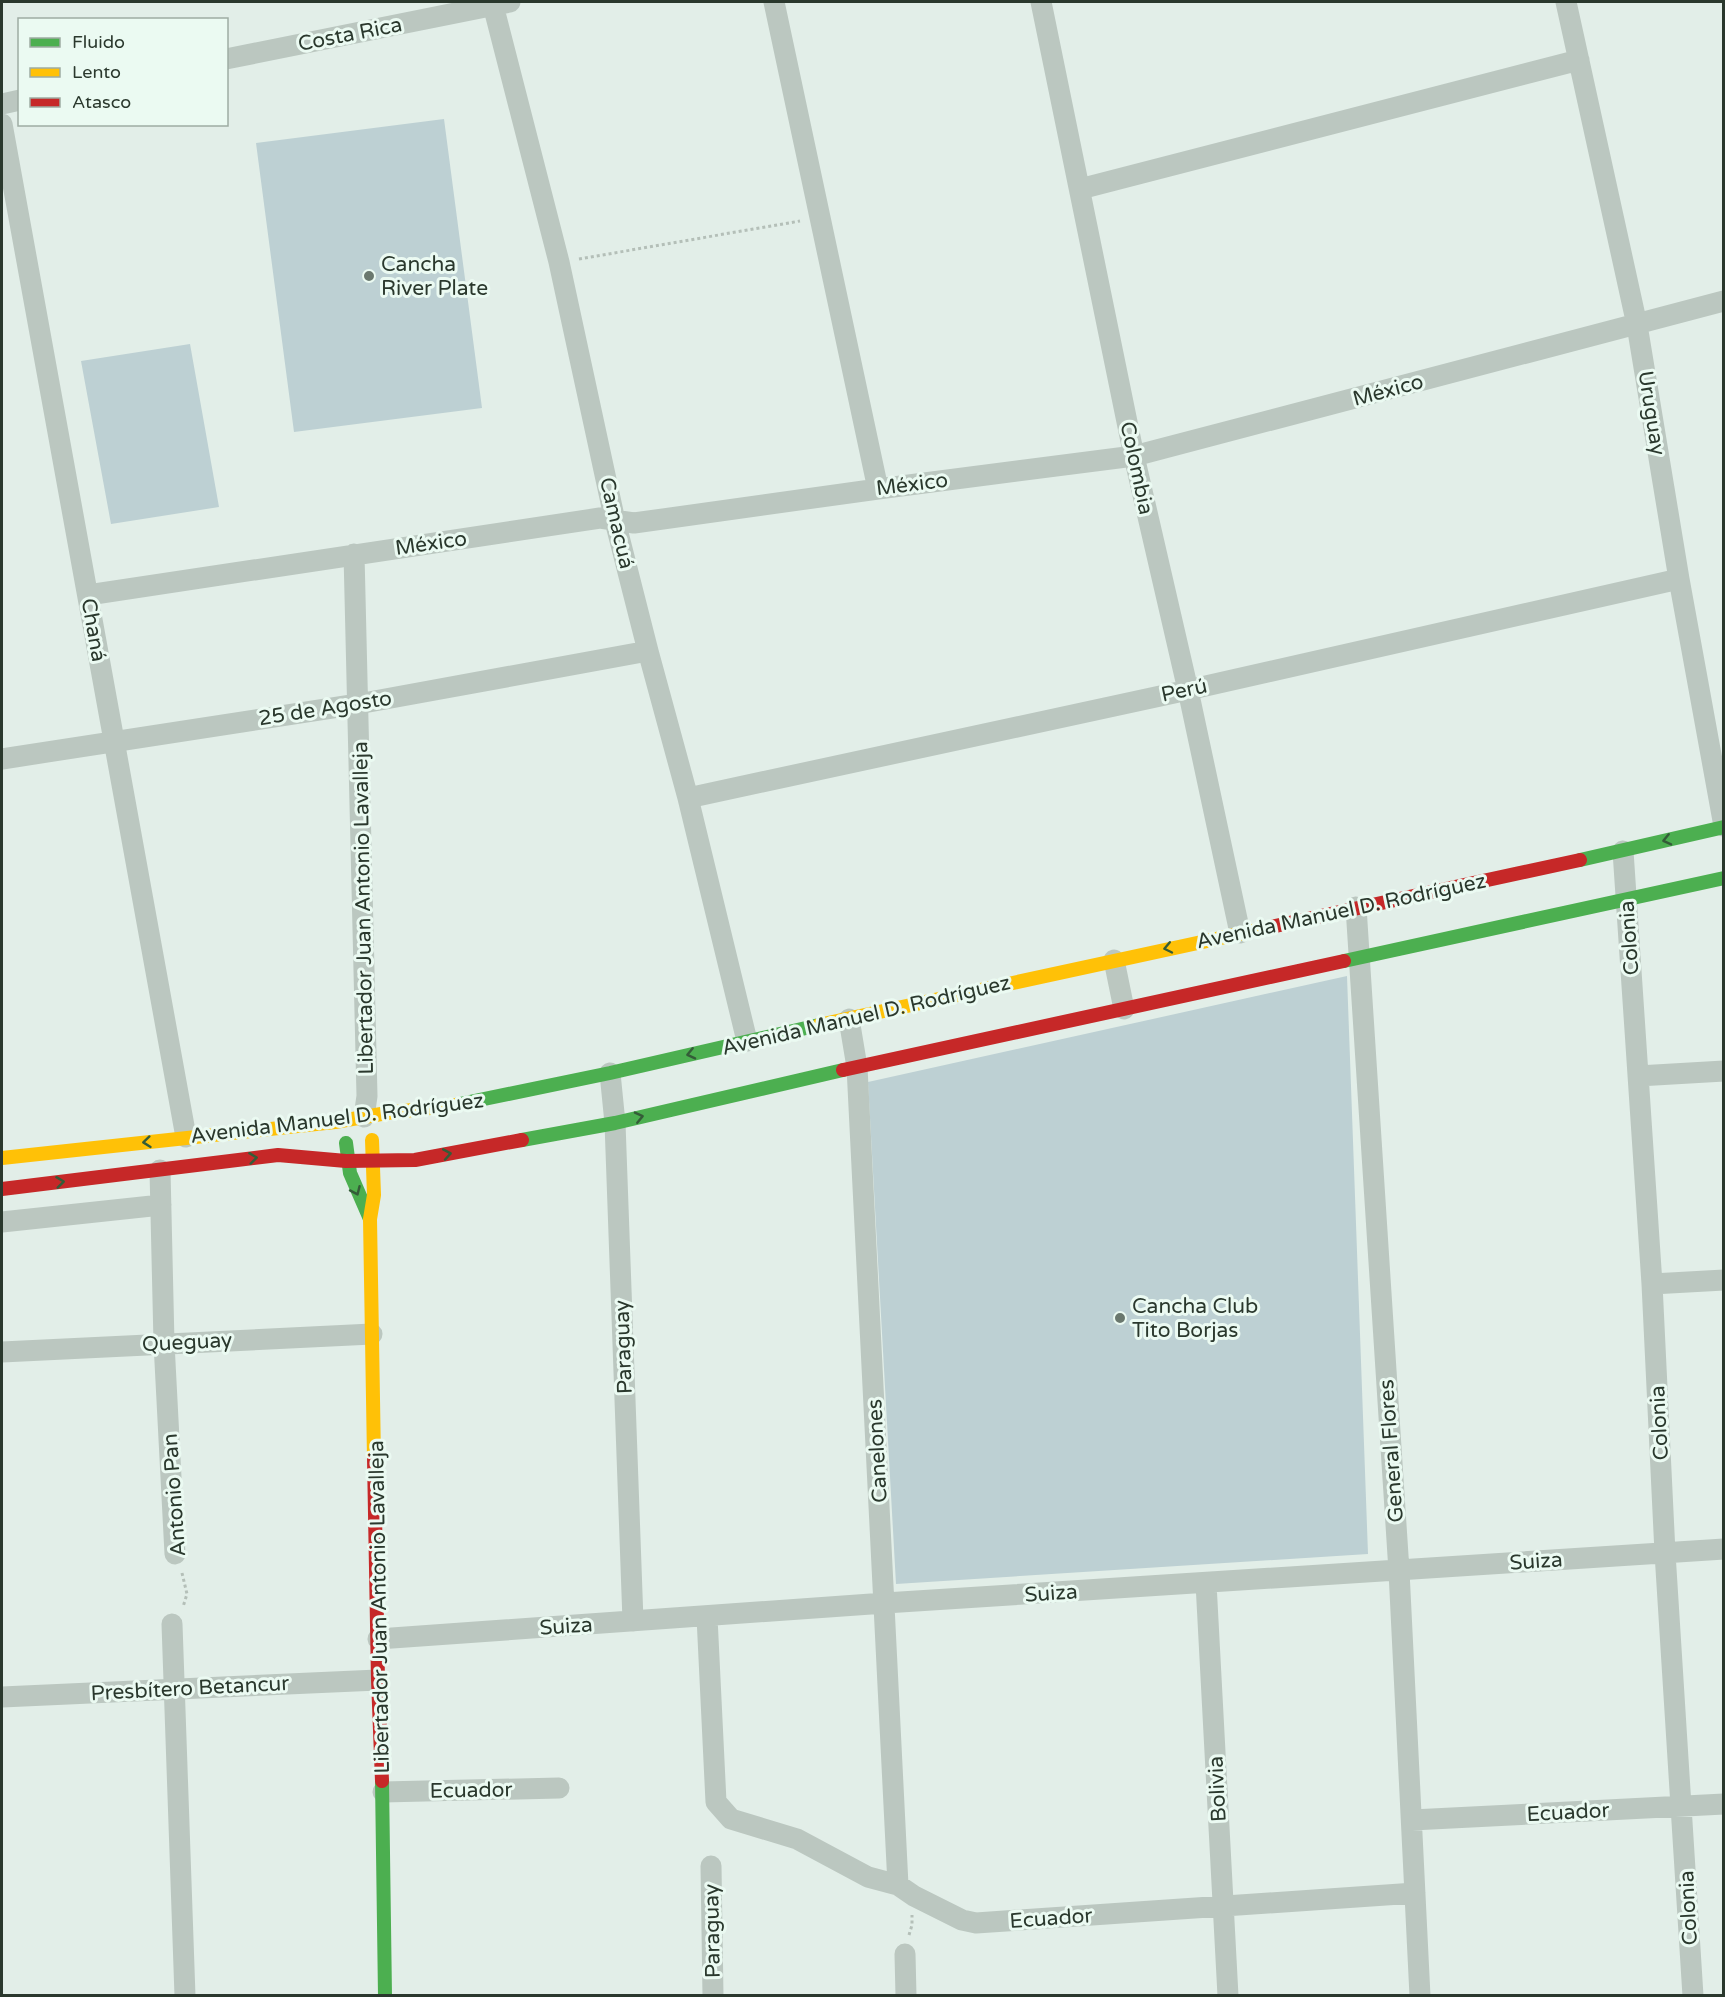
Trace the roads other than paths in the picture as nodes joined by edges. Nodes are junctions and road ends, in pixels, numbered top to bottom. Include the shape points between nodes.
1 (774, 2) edge
2 (1041, 2) edge
3 (1566, 2) edge
4 (502, 3) edge
5 (228, 58) edge
6 (1578, 60) junction
7 (18, 100) edge
8 (2, 104) edge
9 (2, 124) edge
10 (1080, 189) junction
11 (11, 238) edge
12 (1724, 301) edge
13 (1637, 325) junction
14 (1134, 456) junction
15 (878, 489) junction
16 (615, 521) junction
17 (354, 554) junction
18 (1679, 579) junction
19 (88, 596) junction
20 (648, 651) junction
21 (1188, 690) junction
22 (358, 704) junction
23 (113, 741) junction
24 (2, 759) edge
25 (688, 798) junction
26 (1724, 826) edge
27 (1623, 850) junction
28 (1724, 878) edge
29 (1627, 899) junction
30 (1356, 907) junction
31 (1240, 933) junction
32 (1359, 957) junction
33 (1114, 960) junction
34 (1125, 1009) junction
35 (849, 1019) junction
36 (747, 1041) junction
37 (857, 1067) junction
38 (1724, 1071) edge
39 (610, 1073) junction
40 (1638, 1076) junction
41 (364, 1117) junction
42 (615, 1123) junction
43 (186, 1137) junction
44 (2, 1158) edge
45 (346, 1161) junction
46 (374, 1161) junction
47 (160, 1170) junction
48 (2, 1189) edge
49 (162, 1205) junction
50 (370, 1219) junction
51 (2, 1222) edge
52 (1724, 1280) edge
53 (1652, 1284) junction
54 (372, 1334) junction
55 (165, 1343) junction
56 (2, 1352) edge
57 (1724, 1549) edge
58 (1665, 1553) junction
59 (175, 1554) road end
60 (1399, 1571) junction
61 (1206, 1583) junction
62 (885, 1603) junction
63 (707, 1617) junction
64 (633, 1621) junction
65 (172, 1624) road end
66 (378, 1639) junction
67 (378, 1680) junction
68 (175, 1689) junction
69 (2, 1697) edge
70 (559, 1788) dead end
71 (383, 1792) junction
72 (1724, 1804) edge
73 (1682, 1806) junction
74 (1412, 1820) junction
75 (711, 1866) dead end
76 (906, 1890) junction
77 (1415, 1893) junction
78 (1223, 1907) junction
79 (905, 1954) road end
80 (185, 1995) edge
81 (385, 1995) edge
82 (713, 1995) edge
83 (906, 1995) edge
84 (1228, 1995) edge
85 (1419, 1995) edge
86 (1693, 1995) edge

1 - 15 street
2 - 10 street, Colombia
3 - 6 street, Uruguay
4 - 5 street, Costa Rica
4 - 16 street, Camacuá
6 - 10 street
6 - 13 street, Uruguay
7 - 8 street
9 - 11 street, Chaná
10 - 14 street, Colombia
11 - 19 street, Chaná
12 - 13 street, México
13 - 14 street, México
13 - 18 street, Uruguay
14 - 15 street, México
14 - 21 street, Colombia
15 - 16 street, México via 634,524
16 - 17 street, México via 600,518
16 - 20 street, Camacuá
17 - 19 street, México
17 - 22 street, Libertador Juan Antonio Lavalleja
18 - 21 street, Perú
18 - 26 street, Uruguay
19 - 23 street, Chaná
20 - 22 street, 25 de Agosto
20 - 25 street, Camacuá
21 - 25 street, Perú
21 - 31 street, Colombia
22 - 23 street, 25 de Agosto
22 - 41 street, Libertador Juan Antonio Lavalleja via 367,1096
23 - 24 street, 25 de Agosto
23 - 43 street, Chaná
25 - 36 street, Camacuá
26 -> 27 street, Avenida Manuel D. Rodríguez
27 - 29 street, Colonia
27 - 30 street, Avenida Manuel D. Rodríguez
28 - 29 street, Avenida Manuel D. Rodríguez
29 - 32 street, Avenida Manuel D. Rodríguez
29 - 40 street, Colonia
30 - 31 street, Avenida Manuel D. Rodríguez
30 - 32 street, General Flores
31 -> 33 street, Avenida Manuel D. Rodríguez
32 - 34 street, Avenida Manuel D. Rodríguez
32 - 60 street, General Flores
33 - 34 street
33 - 35 street, Avenida Manuel D. Rodríguez
34 - 37 street, Avenida Manuel D. Rodríguez
35 - 36 street, Avenida Manuel D. Rodríguez
35 - 37 street, Canelones
36 -> 39 street, Avenida Manuel D. Rodríguez
42 -> 37 street, Avenida Manuel D. Rodríguez
37 - 62 street, Canelones
38 - 40 street
39 - 41 street, Avenida Manuel D. Rodríguez via 445,1107
39 - 42 street, Paraguay
40 - 53 street, Colonia
41 - 43 street, Avenida Manuel D. Rodríguez
41 - 45 street, Libertador Juan Antonio Lavalleja via 347,1138
41 - 46 street, Libertador Juan Antonio Lavalleja via 370,1129
46 -> 42 street, Avenida Manuel D. Rodríguez via 415,1160
42 - 64 street, Paraguay
43 -> 44 street, Avenida Manuel D. Rodríguez
45 - 46 street, Avenida Manuel D. Rodríguez
47 -> 45 street, Avenida Manuel D. Rodríguez via 278,1155
45 -> 50 street, Libertador Juan Antonio Lavalleja
46 - 50 street, Libertador Juan Antonio Lavalleja
48 -> 47 street, Avenida Manuel D. Rodríguez
47 - 49 street, Antonio Pan
49 - 51 street
49 - 55 street, Antonio Pan
50 - 54 street, Libertador Juan Antonio Lavalleja
52 - 53 street
53 - 58 street, Colonia
54 - 55 street, Queguay
54 - 66 street, Libertador Juan Antonio Lavalleja
55 - 56 street, Queguay
55 - 59 street, Antonio Pan
57 - 58 street, Suiza
58 - 60 street, Suiza
58 - 73 street, Colonia
60 - 61 street, Suiza
60 - 74 street, General Flores
61 - 62 street, Suiza
61 - 78 street, Bolivia
62 - 63 street, Suiza
62 - 76 street, Canelones
63 - 64 street, Suiza
63 - 76 street, Ecuador via 716,1802 731,1819 797,1839 868,1877
64 - 66 street, Suiza
65 - 68 street
66 - 67 street, Libertador Juan Antonio Lavalleja
67 - 68 street, Presbítero Betancur
67 - 71 street, Libertador Juan Antonio Lavalleja
68 - 69 street, Presbítero Betancur
68 - 80 street
70 - 71 street, Ecuador
71 - 81 street, Libertador Juan Antonio Lavalleja
72 - 73 street, Ecuador
73 - 74 street, Ecuador
73 - 86 street, Colonia
74 - 77 street, General Flores
75 - 82 street, Paraguay
76 - 78 street, Ecuador via 962,1920 976,1923
77 - 78 street, Ecuador
77 - 85 street, General Flores
78 - 84 street, Bolivia
79 - 83 street

